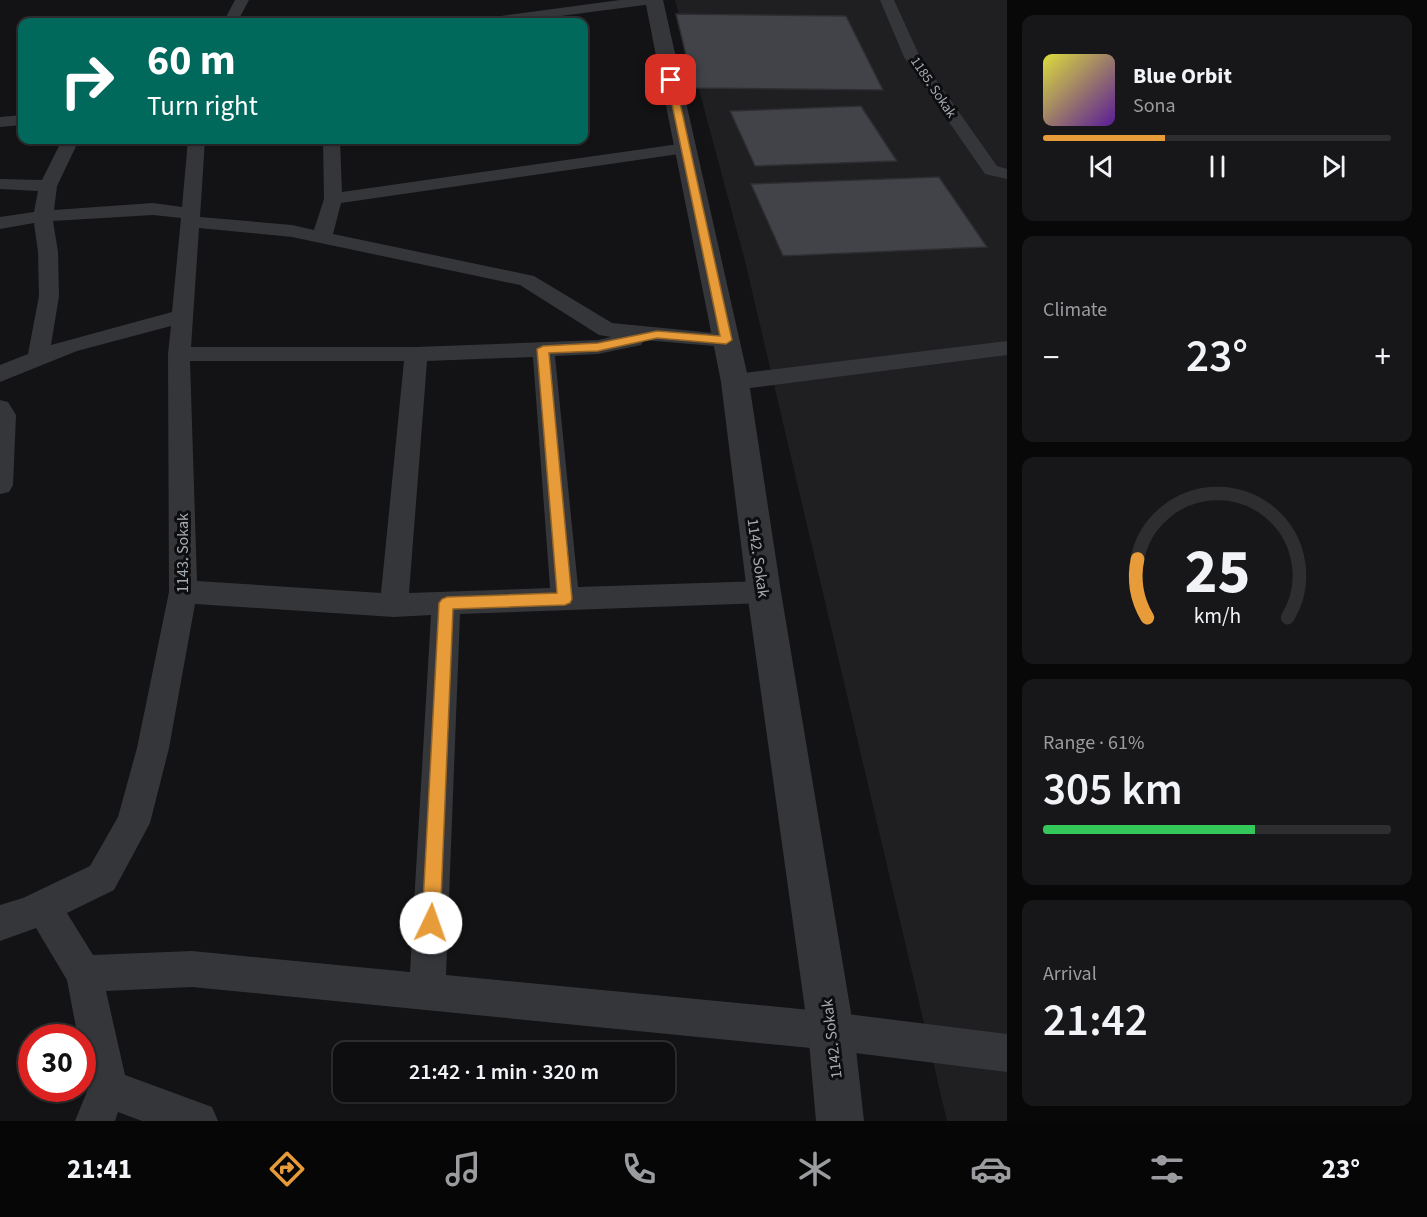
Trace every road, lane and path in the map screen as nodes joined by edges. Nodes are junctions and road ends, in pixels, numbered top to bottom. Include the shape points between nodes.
1 (242, 0) edge
2 (653, 0) edge
3 (886, 0) edge
4 (233, 18) edge
5 (516, 18) edge
6 (18, 120) edge
7 (0, 122) edge
8 (68, 144) edge
9 (197, 144) edge
10 (331, 144) edge
11 (686, 148) junction
12 (999, 172) edge
13 (0, 184) edge
14 (48, 186) junction
15 (1007, 193) edge
16 (333, 199) junction
17 (43, 216) junction
18 (191, 218) junction
19 (0, 223) edge
20 (322, 237) junction
21 (183, 316) junction
22 (657, 334) junction
23 (726, 340) junction
24 (1007, 348) edge
25 (543, 349) junction
26 (179, 354) junction
27 (416, 354) junction
28 (38, 358) junction
29 (0, 374) edge
30 (735, 382) junction
31 (0, 408) edge
32 (0, 484) edge
33 (183, 592) junction
34 (764, 592) junction
35 (565, 599) junction
36 (447, 603) junction
37 (394, 605) junction
38 (43, 907) junction
39 (0, 923) edge
40 (84, 974) junction
41 (427, 992) junction
42 (831, 1031) junction
43 (1007, 1053) edge
44 (102, 1105) edge
45 (198, 1121) edge
46 (840, 1121) edge

1 - 4 street
2 - 5 street
2 - 11 street, 1142. Sokak
3 - 12 street, 1185. Sokak via 912,57
6 - 7 street
8 - 14 street
9 - 18 street, 1143. Sokak
10 - 16 street
11 - 16 street
11 - 23 street, 1142. Sokak
12 - 15 street, 1185. Sokak
13 - 14 street
14 - 17 street
16 - 20 street
17 - 18 street via 153,209
17 - 19 street
17 - 28 street via 50,296
18 - 20 street
18 - 21 street, 1143. Sokak
20 - 22 street via 527,280 607,330
21 - 26 street, 1143. Sokak
21 - 28 street
22 - 23 street
22 - 25 street via 598,347
23 - 30 street, 1142. Sokak
24 - 30 street
25 - 27 street
25 - 35 street
26 - 27 street
26 - 33 street, 1143. Sokak
27 - 37 street
28 - 29 street
30 - 34 street, 1142. Sokak
31 - 32 street via 4,415
33 - 37 street
33 - 38 street, 1143. Sokak via 153,748 133,823 102,878
34 - 35 street
34 - 42 street, 1142. Sokak
35 - 36 street
36 - 37 street
36 - 41 street
38 - 39 street, 1143. Sokak
38 - 40 street
40 - 41 street via 192,969
40 - 44 street
41 - 42 street
42 - 43 street
42 - 46 street, 1142. Sokak
44 - 45 street

